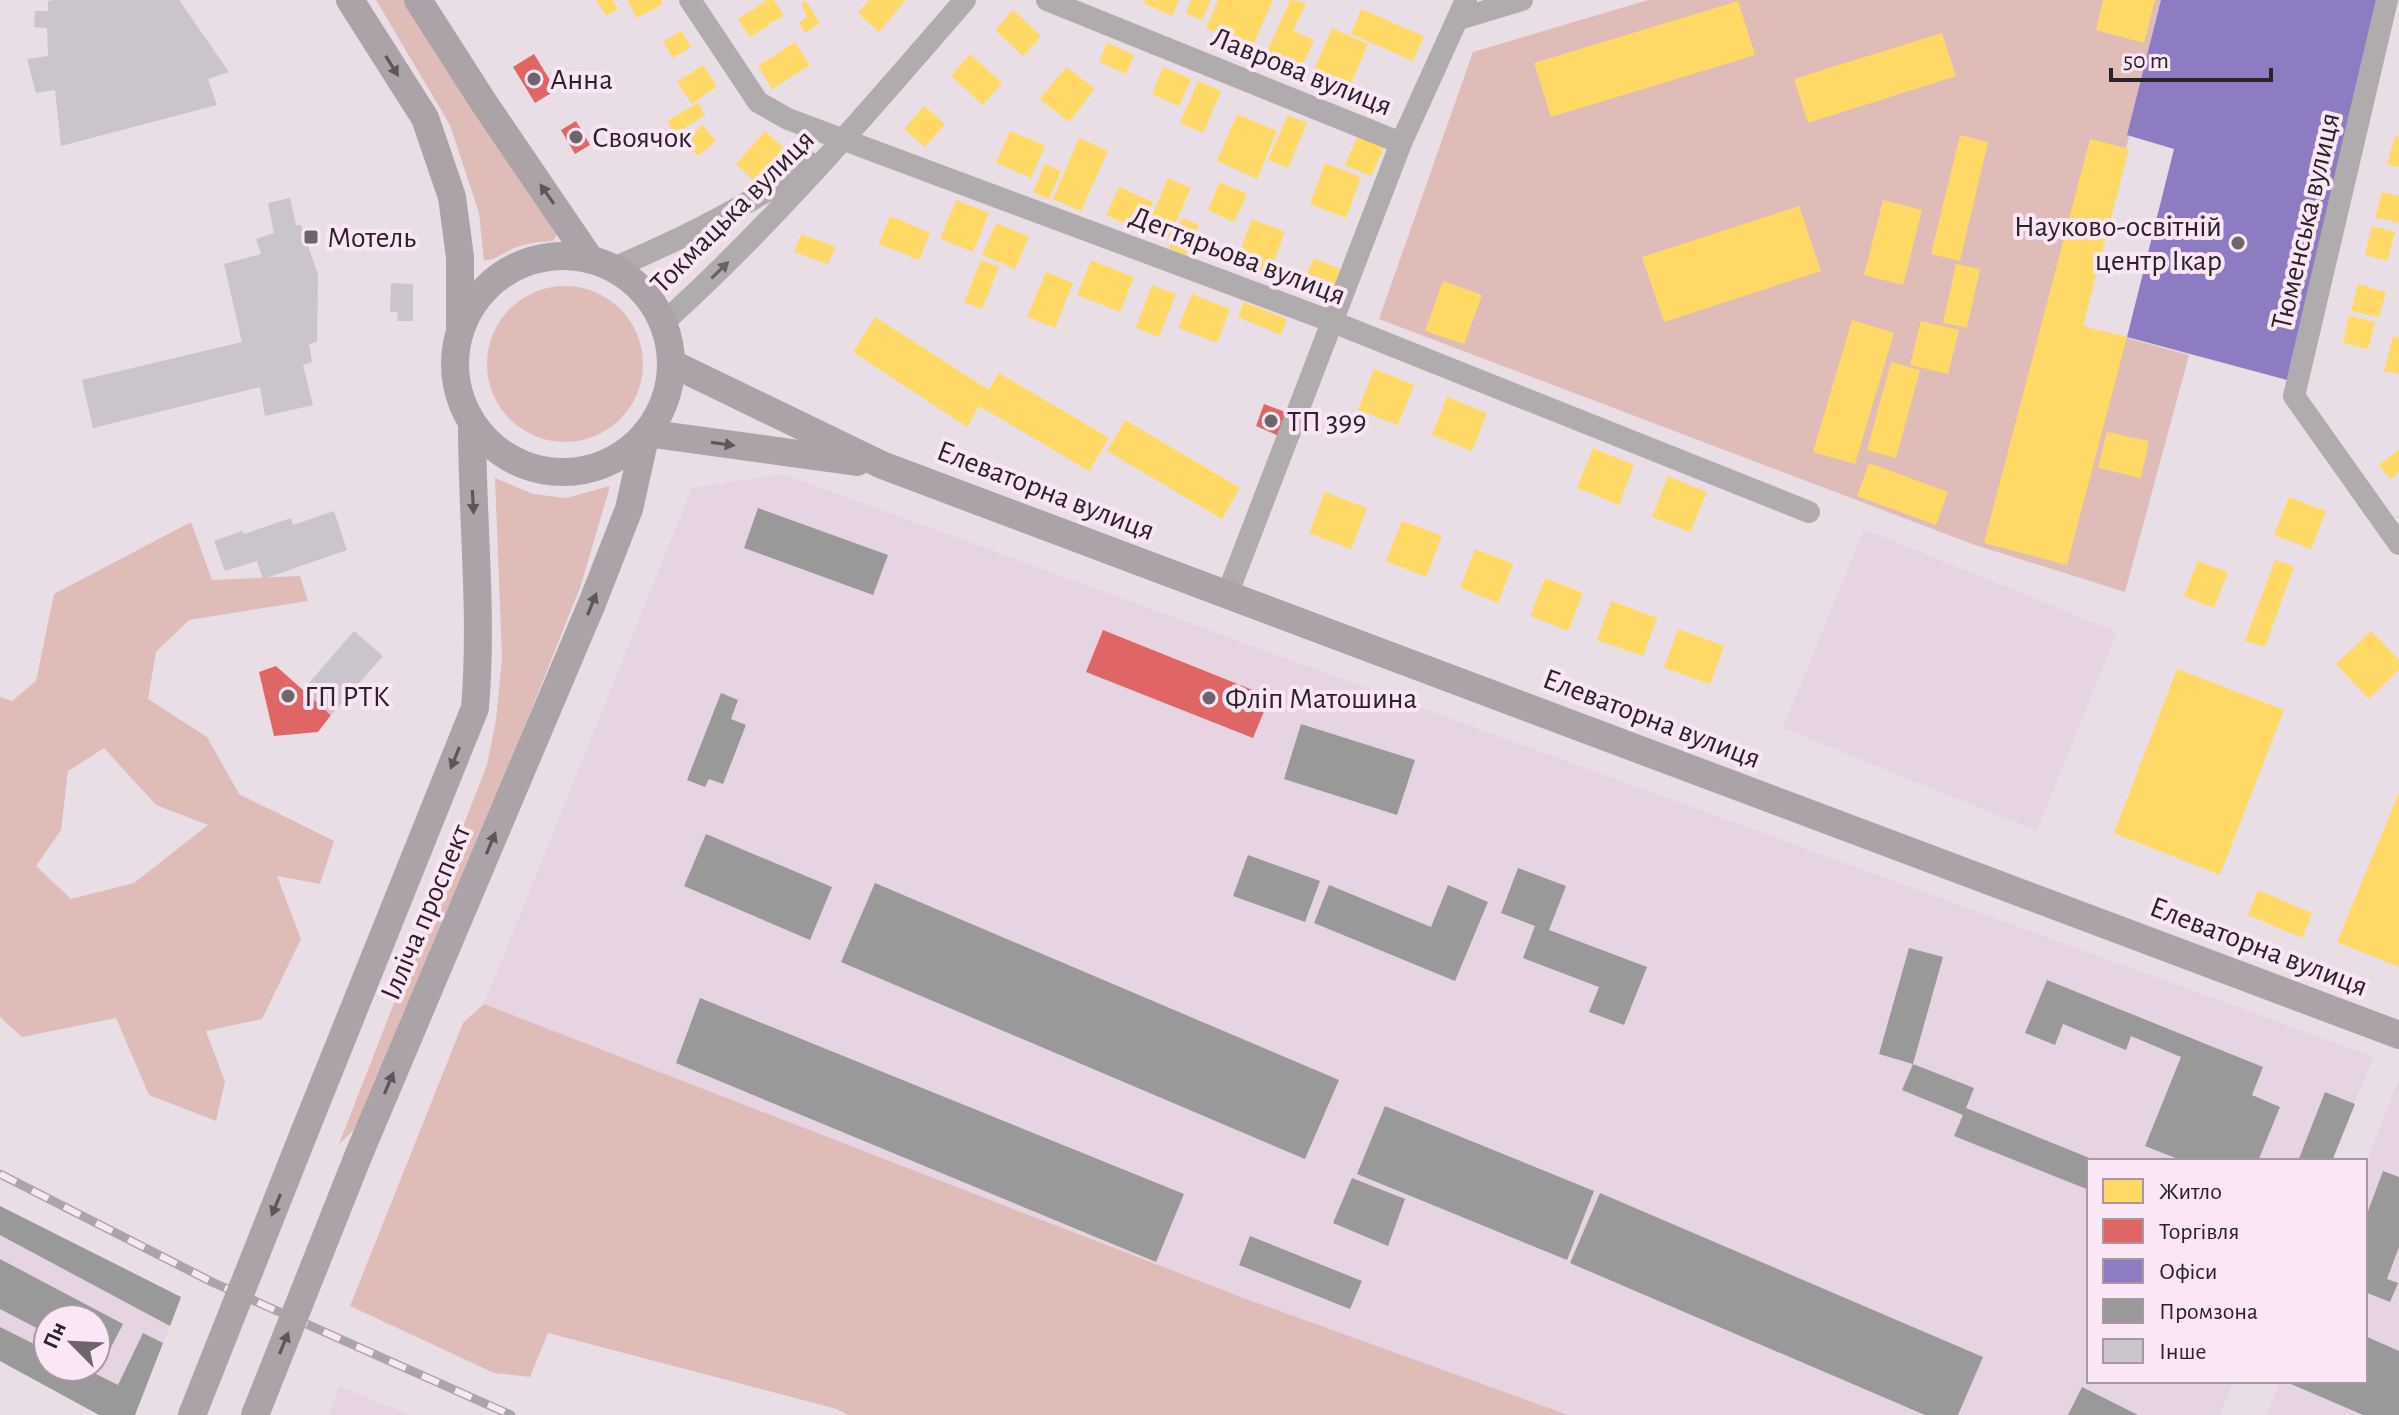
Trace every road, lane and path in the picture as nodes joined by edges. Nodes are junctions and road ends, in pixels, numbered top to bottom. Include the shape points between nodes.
1 (350, 0) edge
2 (418, 0) edge
3 (690, 0) edge
4 (965, 0) edge
5 (1047, 0) edge
6 (1522, 0) edge
7 (2387, 0) edge
8 (1463, 9) edge
9 (844, 140) junction
10 (1401, 143) junction
11 (602, 264) junction
12 (1333, 322) junction
13 (663, 323) junction
14 (460, 329) junction
15 (671, 363) junction
16 (472, 424) junction
17 (646, 433) junction
18 (882, 465) junction
19 (1809, 512) dead end
20 (2399, 544) edge
21 (1227, 595) junction
22 (2399, 1035) edge
23 (192, 1415) edge
24 (255, 1415) edge

1 -> 14 main road via 425,118 452,197 460,257
11 -> 2 main road via 484,103
3 - 9 street, Дегтярьова вулиця via 758,102
4 - 9 street, Токмацька вулиця
5 - 10 street, Лаврова вулиця
6 - 8 street
7 - 20 street, Тюменська вулиця via 2294,396
8 - 10 street
9 - 11 street, Токмацька вулиця via 740,209 684,238
9 - 12 street, Дегтярьова вулиця
13 -> 9 street, Токмацька вулиця
10 - 12 street
11 - 13 main road via 642,290
11 - 14 main road via 574,256 547,257 514,268 470,306
12 - 19 street, Дегтярьова вулиця
12 - 21 street
13 - 15 main road
14 - 16 main road via 455,378
15 - 17 main road via 665,400
15 - 18 main road, Елеваторна вулиця
16 - 17 main road via 512,460 549,472 597,467
16 -> 23 main road, Ілліча проспект, bridge via 480,651 475,708
17 -> 18 main road, Елеваторна вулиця
24 -> 17 main road, Ілліча проспект, bridge via 359,1154 593,601 629,509
18 - 21 main road, Елеваторна вулиця
21 - 22 main road, Елеваторна вулиця

